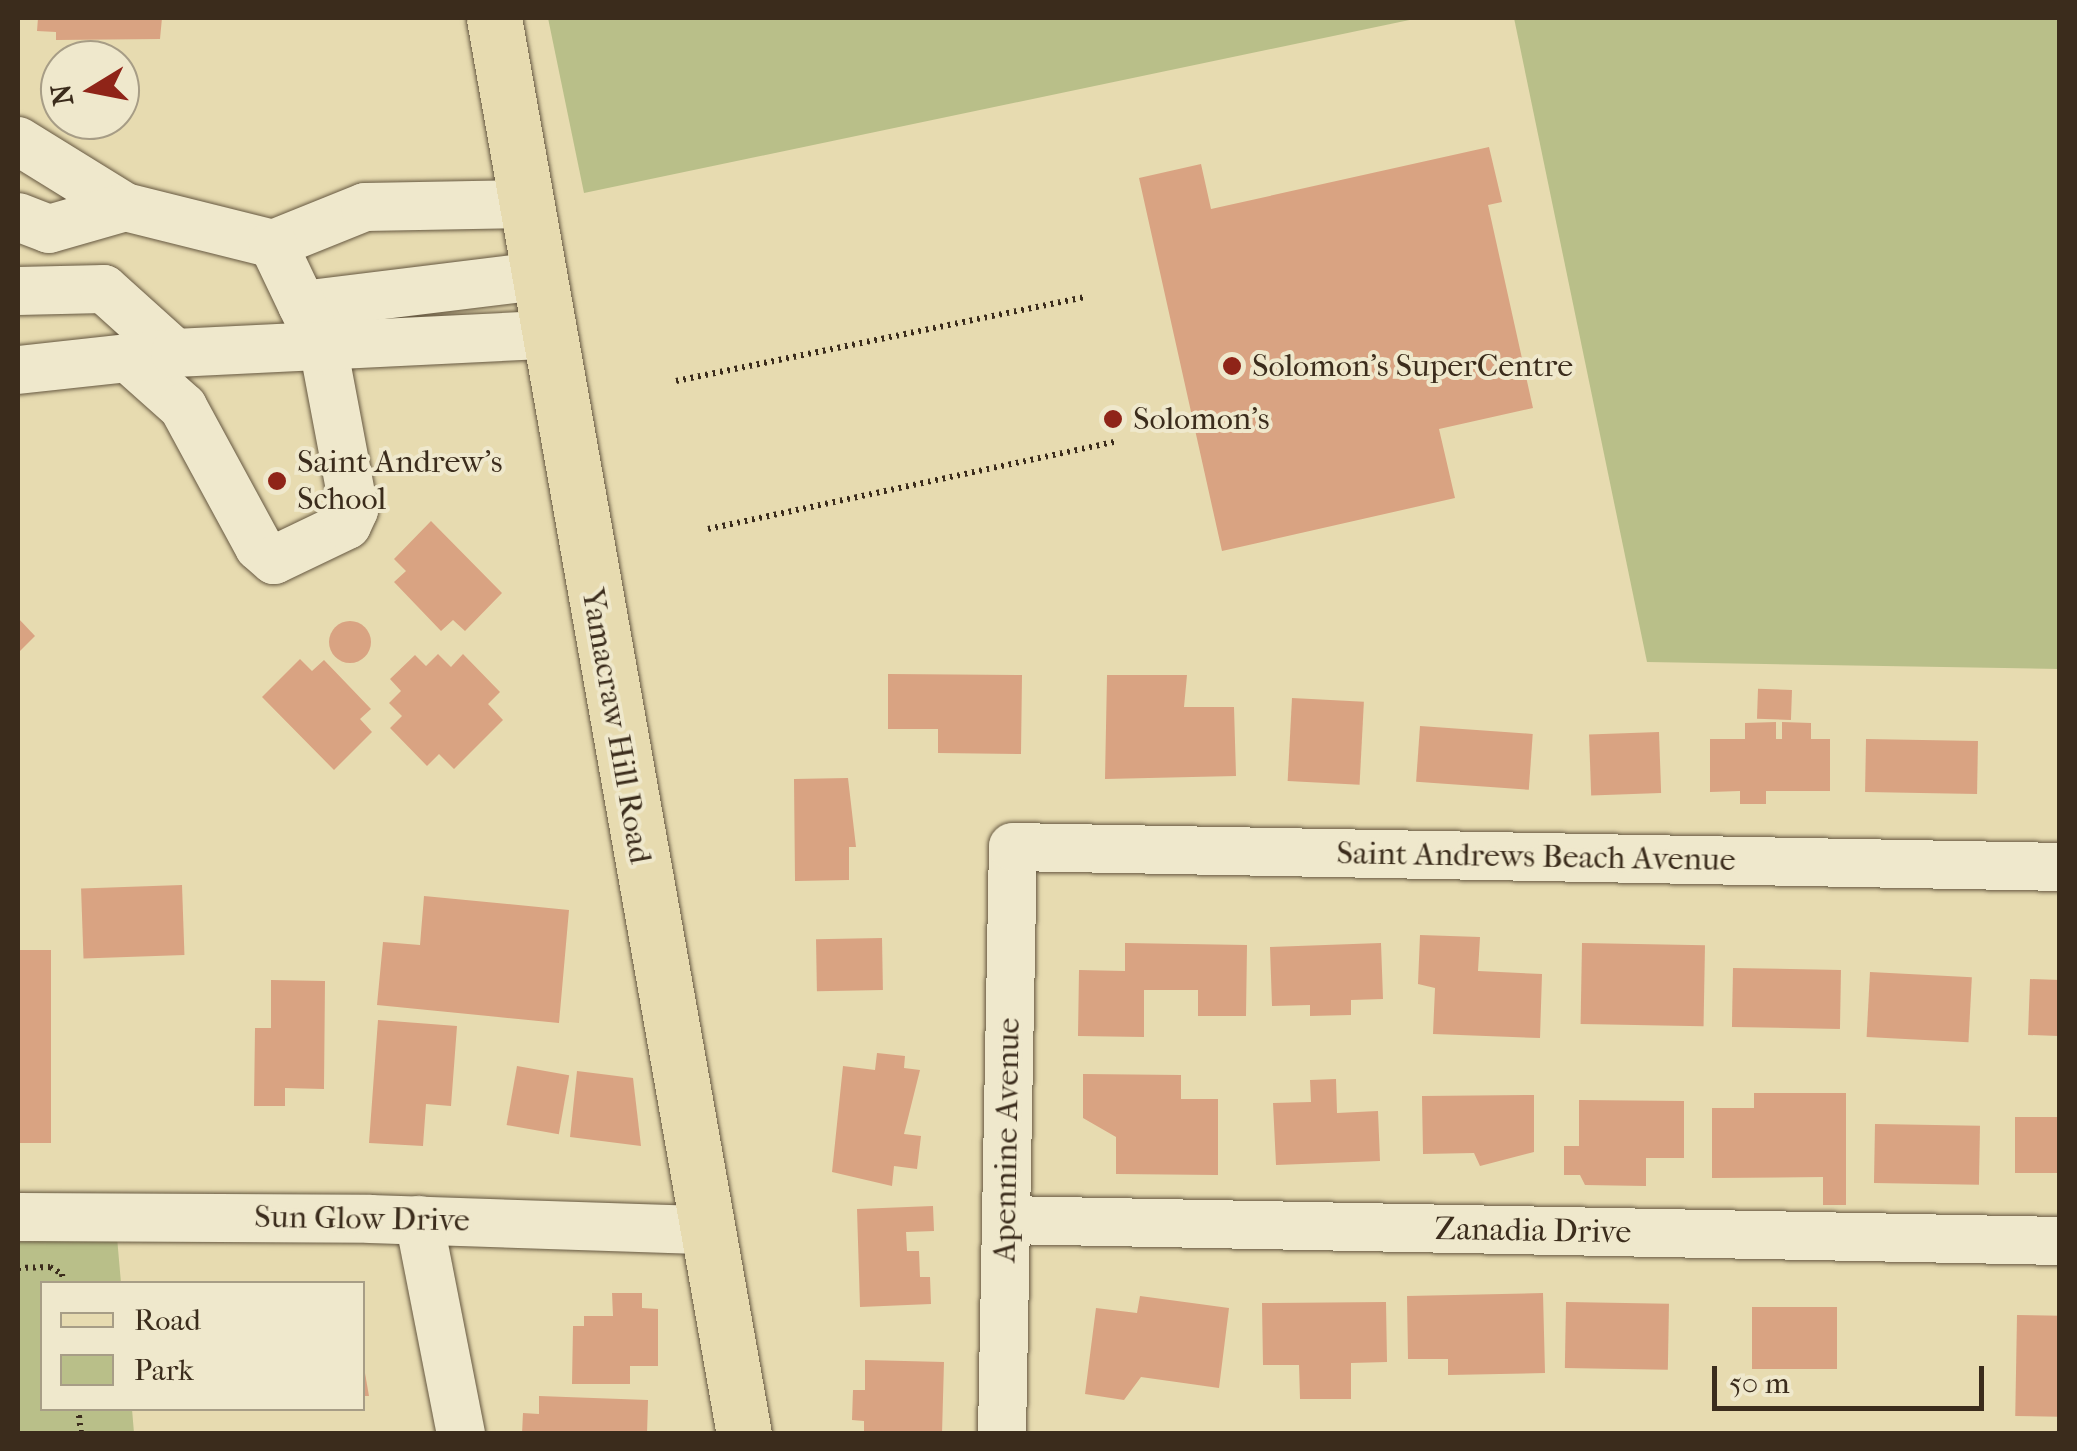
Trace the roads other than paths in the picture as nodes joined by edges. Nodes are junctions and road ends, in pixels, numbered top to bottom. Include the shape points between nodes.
1 (494, 18) edge
2 (18, 141) edge
3 (527, 204) junction
4 (125, 207) junction
5 (18, 218) edge
6 (273, 244) junction
7 (539, 276) junction
8 (18, 291) edge
9 (302, 304) junction
10 (548, 335) junction
11 (324, 350) junction
12 (175, 353) junction
13 (128, 358) junction
14 (18, 370) edge
15 (1012, 847) joint
16 (2060, 867) edge
17 (18, 1217) edge
18 (419, 1220) junction
19 (1006, 1220) junction
20 (707, 1230) junction
21 (2060, 1241) edge
22 (461, 1434) edge
23 (744, 1434) edge
24 (1002, 1434) edge

1 - 3 main road, Yamacraw Hill Road
2 - 4 street
3 - 6 street via 365,207
3 - 7 main road, Yamacraw Hill Road
4 - 5 street via 49,229
4 - 6 street
6 - 9 street
7 - 9 street
7 - 10 main road, Yamacraw Hill Road
8 - 12 street via 104,289
9 - 11 street
10 - 11 street
10 - 20 main road, Yamacraw Hill Road
11 - 12 street
11 - 13 street via 354,510 347,526 274,560 259,547 184,407
12 - 13 street
13 - 14 street
15 - 16 street, Saint Andrews Beach Avenue
15 - 19 street, Apennine Avenue
17 - 18 street, Sun Glow Drive
18 - 20 street, Sun Glow Drive
18 - 22 street
19 - 21 street, Zanadia Drive
19 - 24 street, Apennine Avenue
20 - 23 main road, Yamacraw Hill Road

